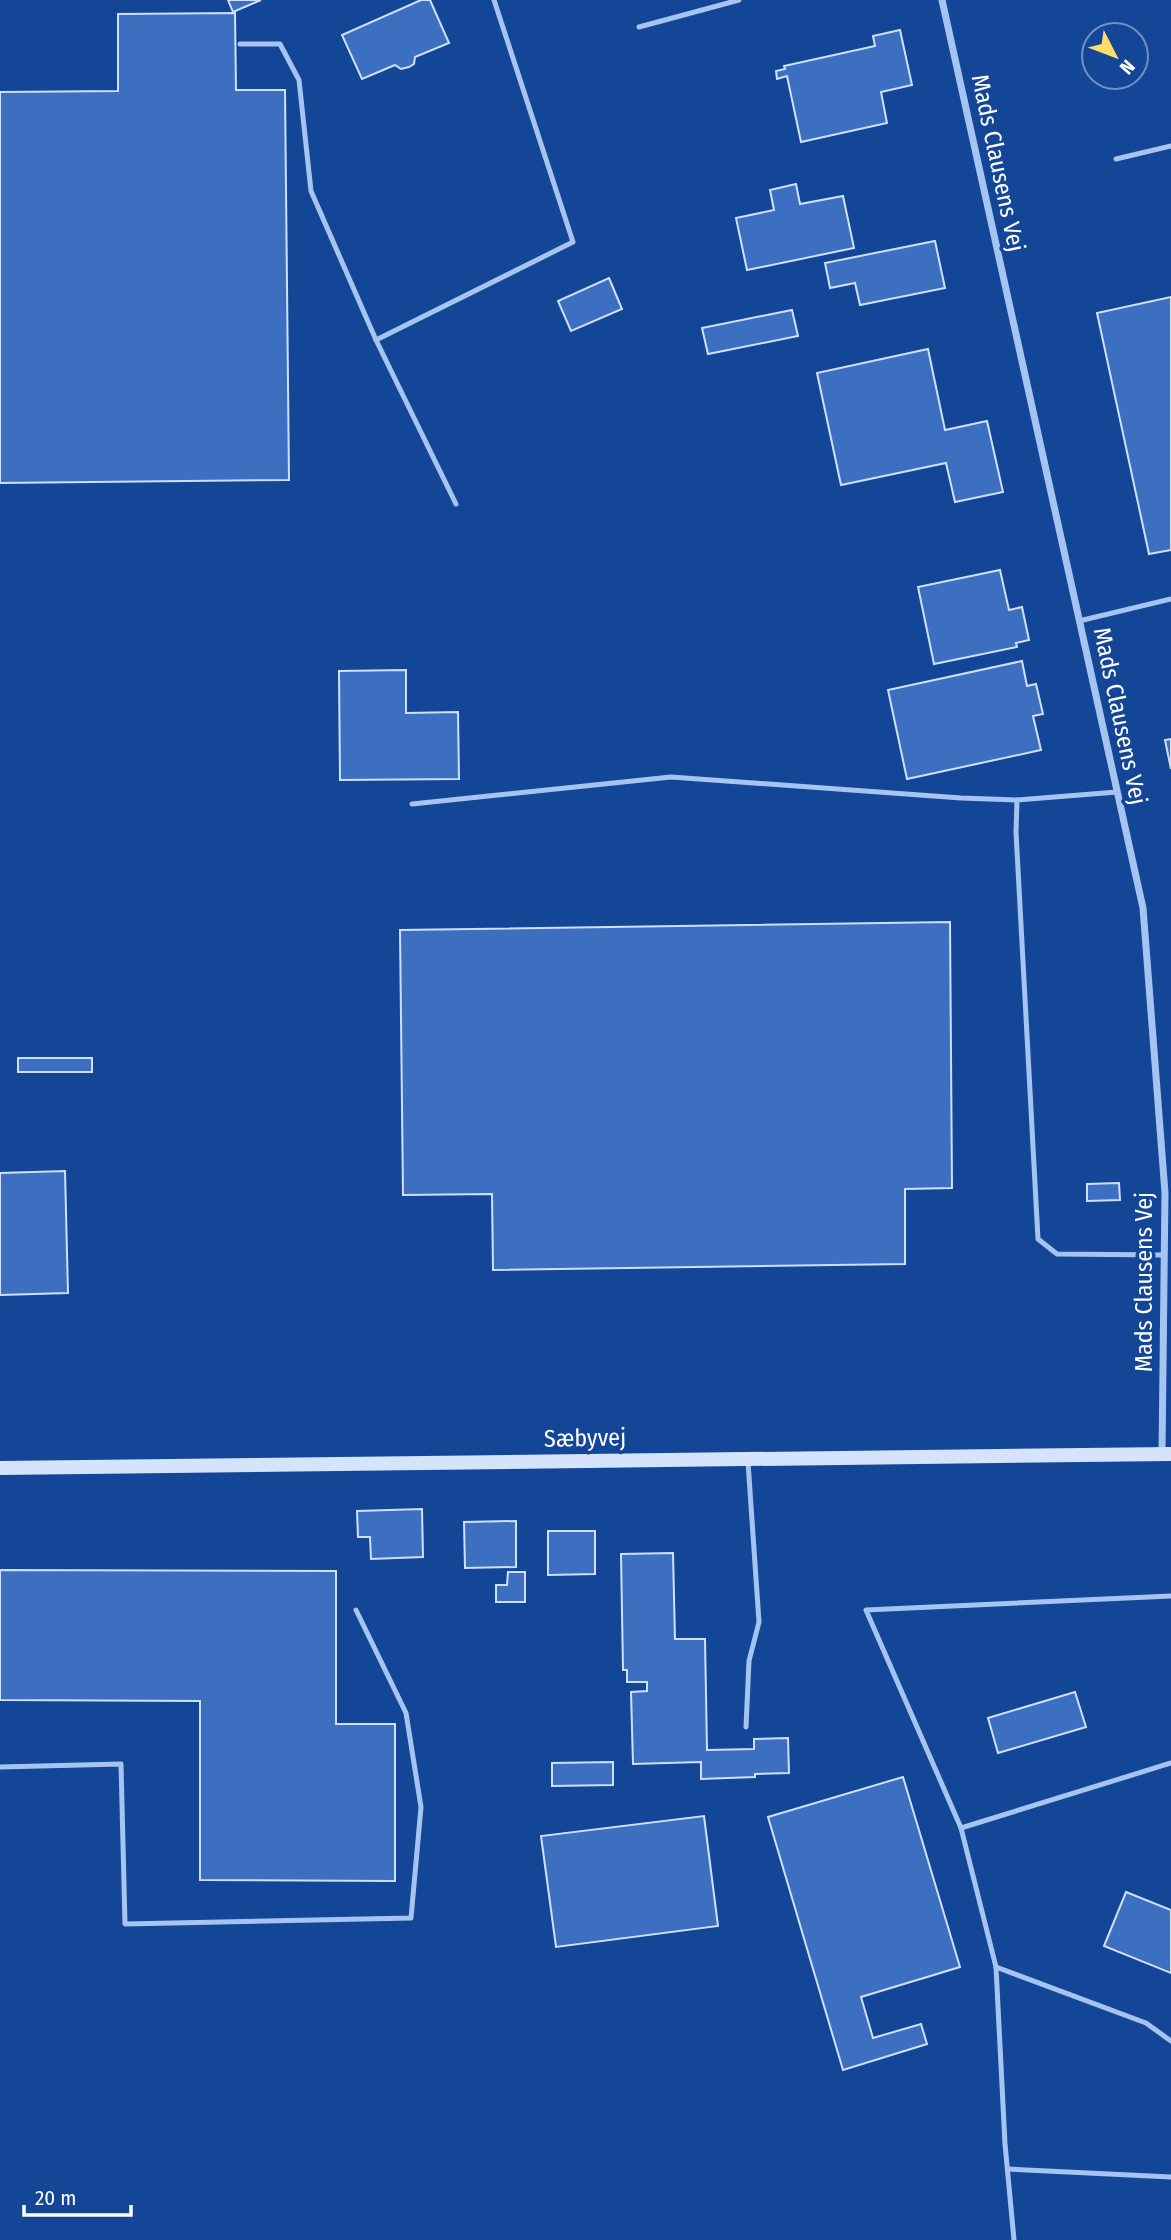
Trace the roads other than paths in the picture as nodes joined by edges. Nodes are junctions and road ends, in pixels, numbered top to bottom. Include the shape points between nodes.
1 (494, 0) edge
2 (739, 0) edge
3 (942, 0) edge
4 (639, 27) dead end
5 (240, 44) dead end
6 (1171, 146) edge
7 (1116, 159) dead end
8 (376, 340) junction
9 (456, 504) dead end
10 (1171, 598) edge
11 (1080, 621) junction
12 (1117, 792) junction
13 (1017, 800) junction
14 (412, 804) dead end
15 (1168, 1192) edge
16 (1164, 1255) junction
17 (1167, 1454) edge
18 (747, 1459) junction
19 (0, 1468) edge
20 (1171, 1596) edge
21 (355, 1610) dead end
22 (746, 1727) dead end
23 (1171, 1763) edge
24 (0, 1767) edge
25 (961, 1828) junction
26 (996, 1967) junction
27 (1171, 2041) edge
28 (1008, 2169) junction
29 (1171, 2178) edge
30 (1014, 2240) edge

1 - 8 lane via 573,242
2 - 4 lane
3 - 11 street, Mads Clausens Vej
5 - 8 lane via 280,44 299,80 312,191
6 - 7 lane
8 - 9 lane
10 - 11 lane
11 - 12 street, Mads Clausens Vej
12 - 13 lane
12 - 15 street, Mads Clausens Vej via 1143,908
13 - 14 lane via 671,777
13 - 16 lane via 1038,1239 1058,1254
15 - 16 street, Mads Clausens Vej
16 - 17 street, Mads Clausens Vej
17 - 18 street, Sæbyvej
18 - 19 street, Sæbyvej
18 - 22 lane via 759,1622 748,1661
20 - 25 lane via 866,1610
21 - 24 lane via 406,1713 421,1807 411,1918 125,1924 121,1764
23 - 25 lane
25 - 26 lane
26 - 27 lane via 1146,2023
26 - 28 lane
28 - 29 lane
28 - 30 lane

